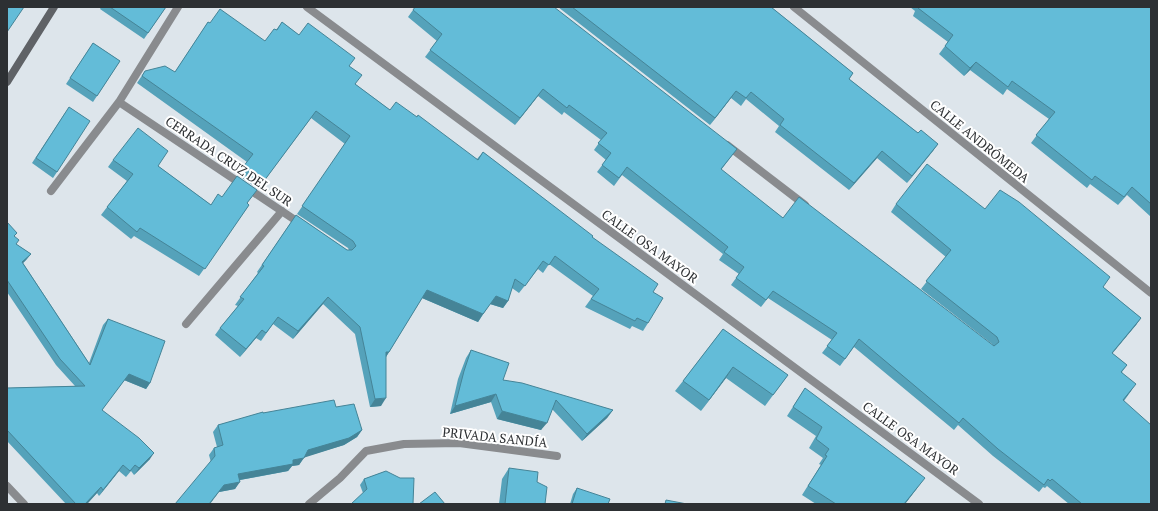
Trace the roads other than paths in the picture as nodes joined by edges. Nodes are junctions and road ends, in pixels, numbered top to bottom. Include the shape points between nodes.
1 (54, 7) edge
2 (178, 7) edge
3 (307, 7) edge
4 (794, 7) edge
5 (7, 82) edge
6 (120, 102) junction
7 (719, 138) edge
8 (51, 191) dead end
9 (282, 211) junction
10 (813, 211) edge
11 (307, 228) edge
12 (1151, 293) edge
13 (186, 324) dead end
14 (557, 456) dead end
15 (7, 486) edge
16 (24, 504) edge
17 (309, 504) edge
18 (979, 504) edge

1 - 5 street
2 - 6 street
3 - 18 street, CALLE OSA MAYOR
4 - 12 street, CALLE ANDRÓMEDA
6 - 8 street
6 - 9 street, CERRADA CRUZ DEL SUR
7 - 10 street
9 - 11 street, CERRADA CRUZ DEL SUR
9 - 13 street
14 - 17 street, PRIVADA SANDÍA via 459,443 397,445 366,452
15 - 16 street

